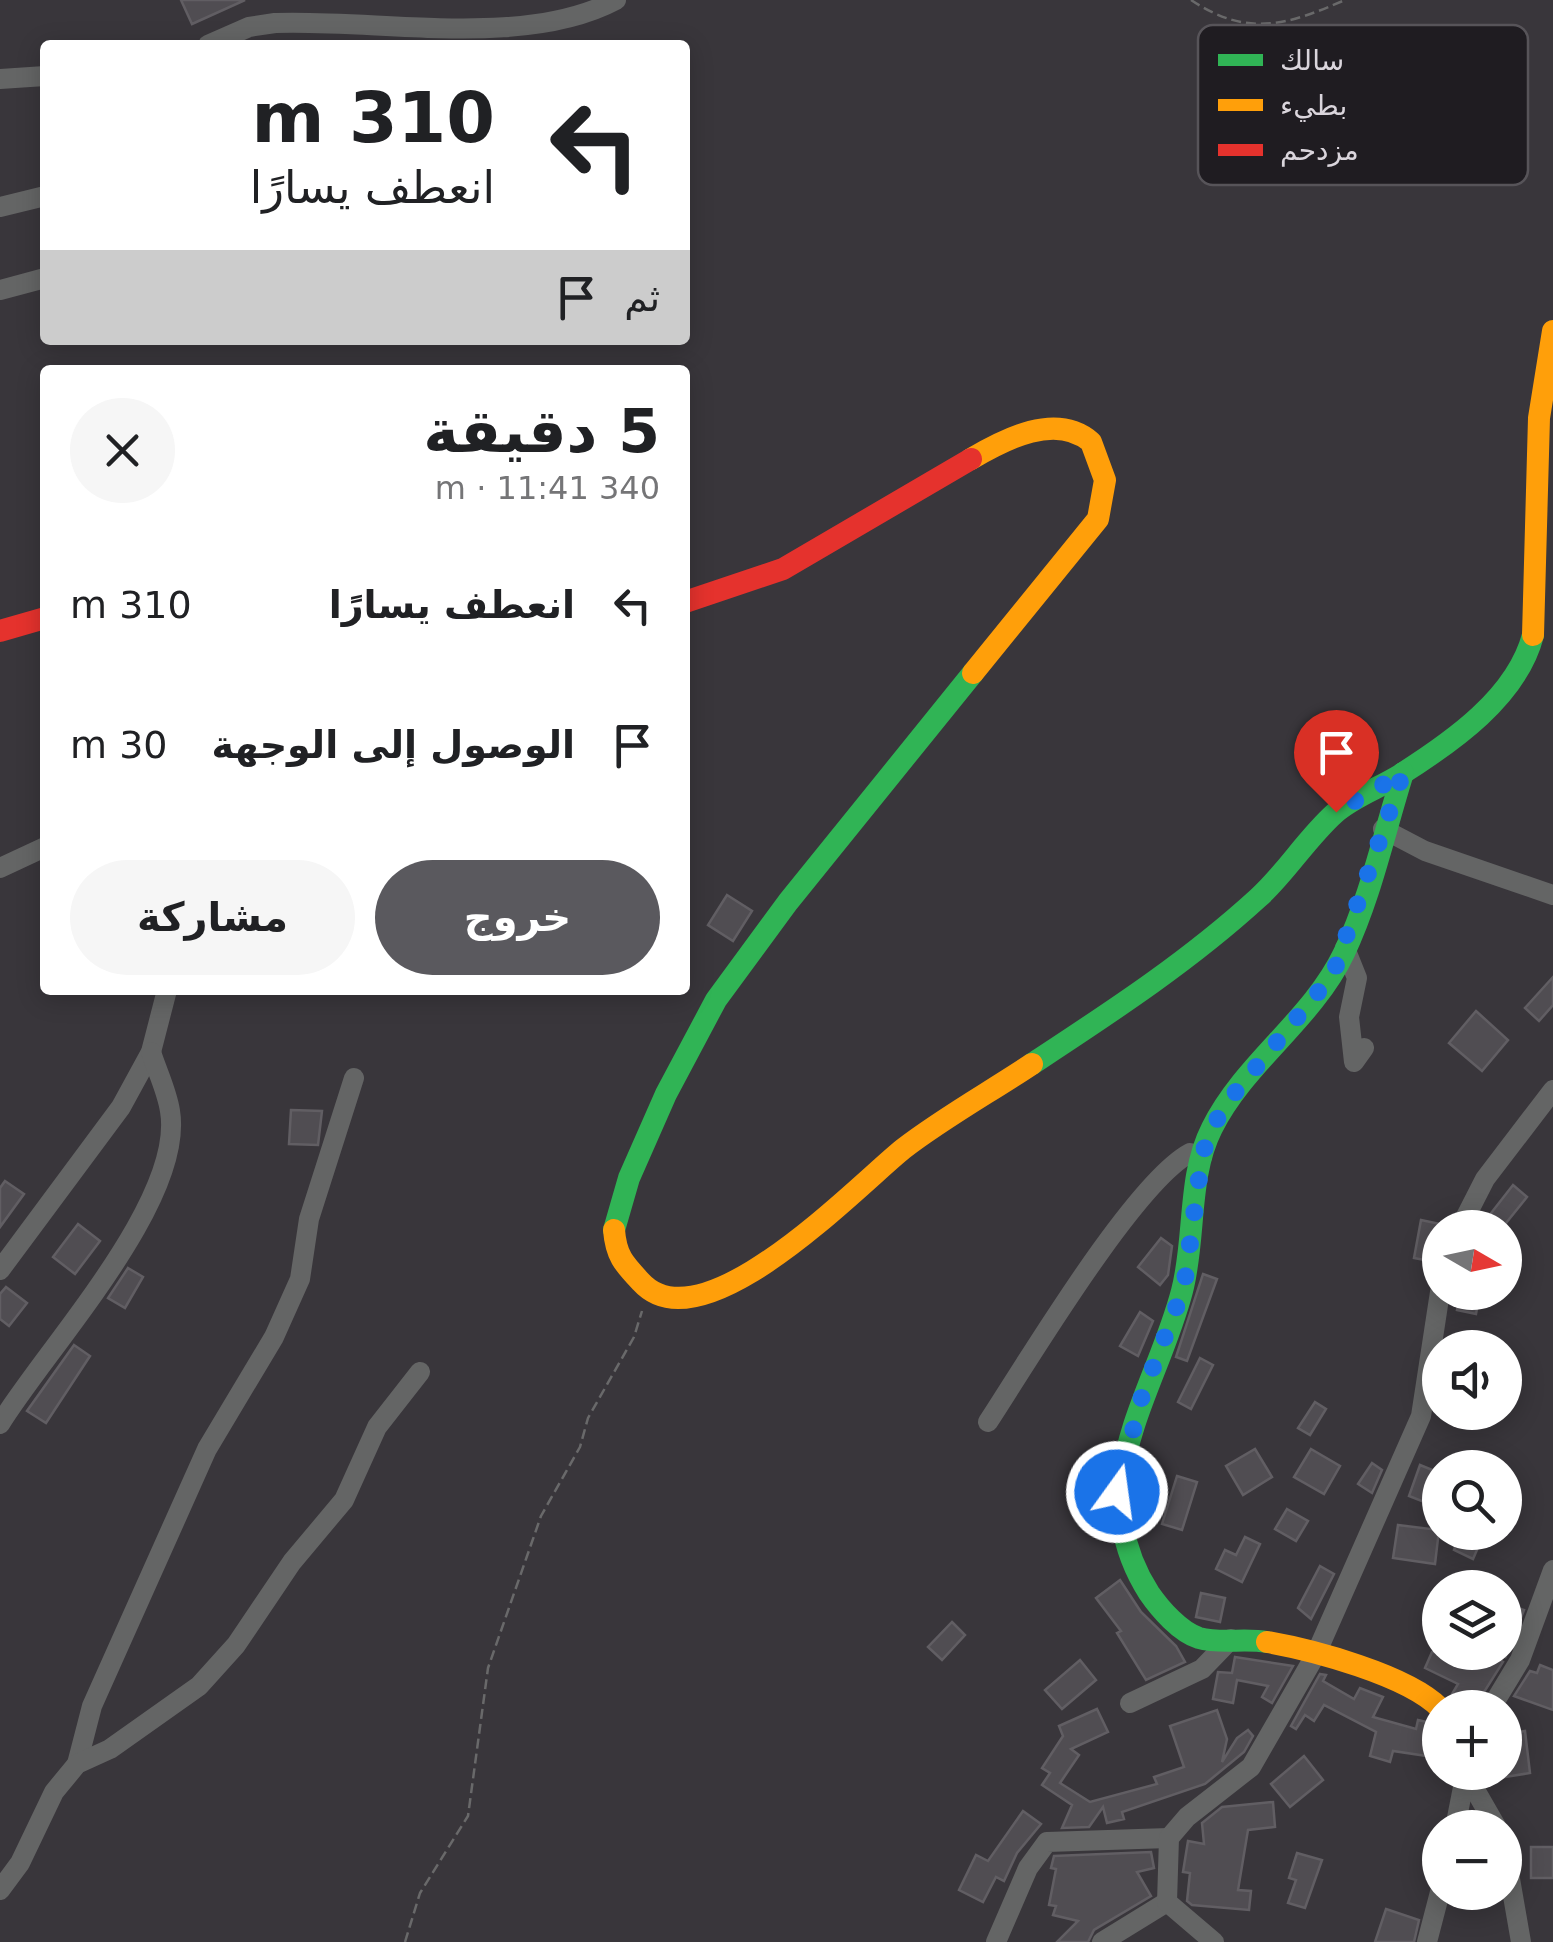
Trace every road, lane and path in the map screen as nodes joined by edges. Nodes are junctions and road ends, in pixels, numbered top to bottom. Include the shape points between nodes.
1 (616, 0) edge
2 (1191, 0) edge
3 (1346, 0) edge
4 (1252, 25) edge
5 (1272, 25) edge
6 (219, 40) edge
7 (40, 76) edge
8 (0, 79) edge
9 (40, 197) edge
10 (0, 207) edge
11 (40, 279) edge
12 (0, 290) edge
13 (1553, 331) edge
14 (690, 601) edge
15 (40, 619) edge
16 (0, 630) edge
17 (1403, 773) junction
18 (1383, 829) junction
19 (40, 849) edge
20 (0, 868) edge
21 (1553, 895) edge
22 (1345, 948) junction
23 (166, 995) edge
24 (1364, 1048) dead end
25 (151, 1052) junction
26 (354, 1078) dead end
27 (1553, 1090) edge
28 (1202, 1157) junction
29 (1469, 1210) edge
30 (0, 1270) edge
31 (649, 1291) junction
32 (1437, 1310) edge
33 (420, 1372) dead end
34 (988, 1422) dead end
35 (0, 1424) edge
36 (1553, 1570) edge
37 (1231, 1639) junction
38 (1316, 1654) junction
39 (1502, 1690) edge
40 (1422, 1694) edge
41 (1130, 1703) dead end
42 (77, 1764) junction
43 (1169, 1838) junction
44 (0, 1890) edge
45 (1167, 1902) junction
46 (1435, 1910) edge
47 (1515, 1910) edge
48 (404, 1942) edge
49 (996, 1942) edge
50 (1102, 1942) edge
51 (1214, 1942) edge
52 (1427, 1942) edge
53 (1521, 1942) edge

1 - 6 street via 573,20 276,24
2 - 4 path
3 - 5 path
7 - 8 street
9 - 10 street
11 - 12 street
13 - 17 street via 1539,418 1535,626 1527,657 1482,714
14 - 31 street via 738,590 787,568 1021,435 1068,429 1099,456 1106,502 1098,519 788,902 699,1031 614,1224 616,1255
15 - 16 street
17 - 18 street
17 - 31 street via 1336,812 1261,896 1164,977 906,1148 779,1257 710,1292 676,1298
18 - 21 street via 1425,851
18 - 22 street
19 - 20 street
22 - 24 street via 1356,978 1349,1017 1354,1062
22 - 28 street via 1333,974 1234,1094 1210,1130
23 - 25 street
25 - 30 street via 122,1107
25 - 35 street via 170,1112 169,1147 155,1188 91,1296
26 - 42 street via 310,1219 300,1278 274,1338 207,1449 153,1566 92,1706
27 - 29 street
28 - 34 street via 1190,1153 1172,1163
28 - 37 street via 1184,1287 1142,1396 1117,1492 1129,1554 1162,1608 1186,1632 1209,1642
31 - 48 path via 634,1337 541,1516 488,1668 468,1816 420,1893
32 - 38 street via 1420,1416
33 - 42 street via 376,1426 344,1500 236,1645 199,1686 110,1749
36 - 39 street
37 - 38 street
37 - 41 street via 1202,1668
38 - 40 street
38 - 43 street via 1251,1767
42 - 44 street via 54,1792
43 - 45 street
43 - 49 street via 1047,1842 1028,1868
45 - 50 street
45 - 51 street
46 - 52 street
47 - 53 street

